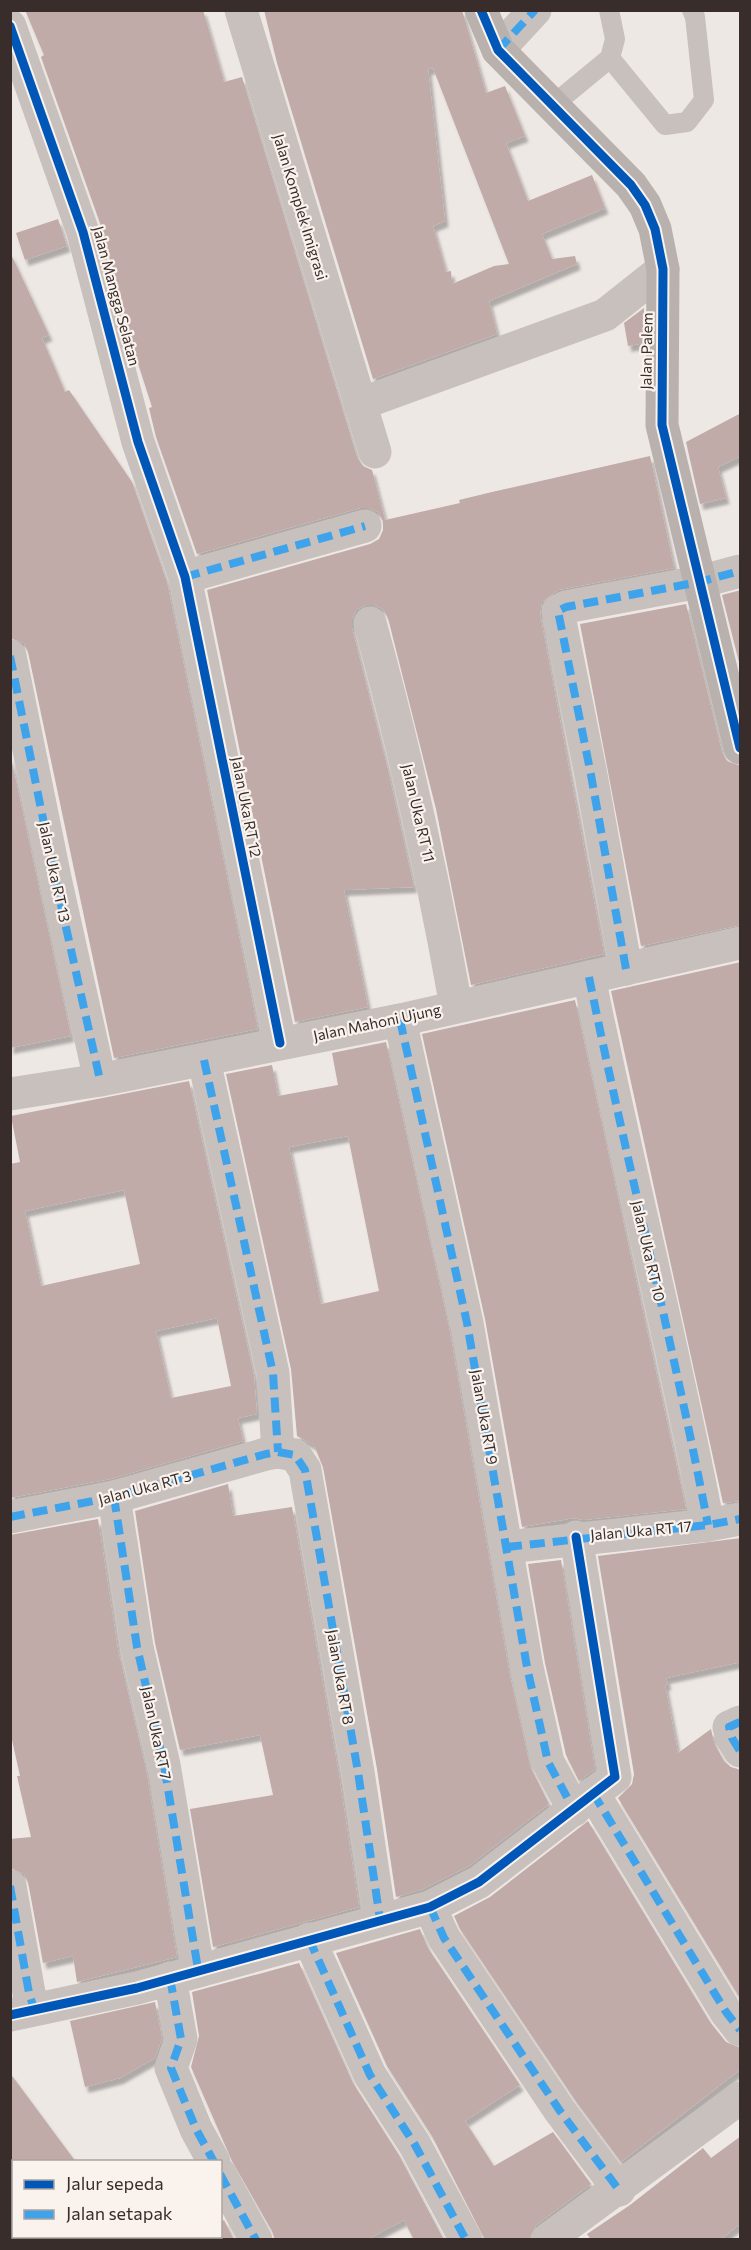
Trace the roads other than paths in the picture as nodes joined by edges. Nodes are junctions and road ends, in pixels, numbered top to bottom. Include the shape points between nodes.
1 (241, 10) edge
2 (481, 10) edge
3 (535, 10) edge
4 (609, 10) edge
5 (692, 10) edge
6 (10, 26) edge
7 (498, 50) junction
8 (610, 58) junction
9 (553, 105) junction
10 (663, 269) junction
11 (360, 404) junction
12 (375, 452) dead end
13 (364, 526) dead end
14 (741, 571) edge
15 (185, 577) junction
16 (699, 582) junction
17 (370, 623) dead end
18 (12, 659) edge
19 (739, 740) edge
20 (741, 943) edge
21 (626, 969) junction
22 (589, 977) junction
23 (456, 1006) junction
24 (400, 1020) junction
25 (280, 1043) junction
26 (204, 1060) junction
27 (100, 1080) junction
28 (10, 1094) edge
29 (278, 1452) junction
30 (114, 1497) junction
31 (10, 1517) edge
32 (741, 1519) edge
33 (708, 1525) junction
34 (576, 1537) junction
35 (507, 1547) junction
36 (741, 1722) edge
37 (741, 1751) edge
38 (584, 1802) junction
39 (10, 1886) edge
40 (430, 1907) junction
41 (380, 1919) junction
42 (309, 1939) junction
43 (184, 1974) junction
44 (22, 2012) edge
45 (741, 2030) edge
46 (741, 2098) edge
47 (212, 2160) edge
48 (222, 2178) edge
49 (619, 2190) junction
50 (256, 2240) edge
51 (466, 2240) edge
52 (547, 2240) edge

1 - 11 street, Jalan Komplek Imigrasi
2 - 7 street, Jalan Palem
3 - 7 street
4 - 8 lane via 615,39
5 - 8 lane via 704,100 687,122 665,124
6 - 15 street, Jalan Mangga Selatan via 83,232 138,442
7 - 9 street, Jalan Palem
8 - 9 lane
9 - 10 street, Jalan Palem via 631,185 645,205 655,229
10 - 11 street via 605,315
10 - 16 street, Jalan Palem via 662,425
11 - 12 street, Jalan Komplek Imigrasi
13 - 15 street
14 - 16 street
15 - 25 street, Jalan Uka RT 12
16 - 19 street, Jalan Palem
16 - 21 street via 558,611
17 - 23 street, Jalan Uka RT 11 via 397,718
18 - 27 street, Jalan Uka RT 13
20 - 21 street, Jalan Mahoni Ujung
21 - 22 street, Jalan Mahoni Ujung
22 - 23 street, Jalan Mahoni Ujung
22 - 33 street, Jalan Uka RT 10
23 - 24 street, Jalan Mahoni Ujung
24 - 25 street, Jalan Mahoni Ujung
24 - 35 street, Jalan Uka RT 9 via 467,1323
25 - 26 street, Jalan Mahoni Ujung
26 - 27 street, Jalan Mahoni Ujung
26 - 29 street via 273,1373
27 - 28 street, Jalan Mahoni Ujung
29 - 30 street, Jalan Uka RT 3
29 - 41 street, Jalan Uka RT 8 via 295,1455 305,1470
30 - 31 street, Jalan Uka RT 3
30 - 43 street, Jalan Uka RT 7 via 137,1647 164,1765
32 - 33 street, Jalan Uka RT 17
33 - 34 street, Jalan Uka RT 17
34 - 35 street, Jalan Uka RT 17
34 - 38 street via 615,1777
35 - 38 street, Jalan Uka RT 9 via 548,1762
36 - 37 street via 729,1727
38 - 40 street via 479,1881
38 - 45 street, Jalan Uka RT 9
39 - 44 street via 28,1993
40 - 41 street
40 - 49 street via 444,1938 560,2111
41 - 42 street
42 - 43 street
42 - 51 street via 370,2075 415,2145
43 - 44 street
43 - 47 street, Jalan Uka RT 7 via 181,2039 171,2068
46 - 49 street
48 - 50 street
49 - 52 street

